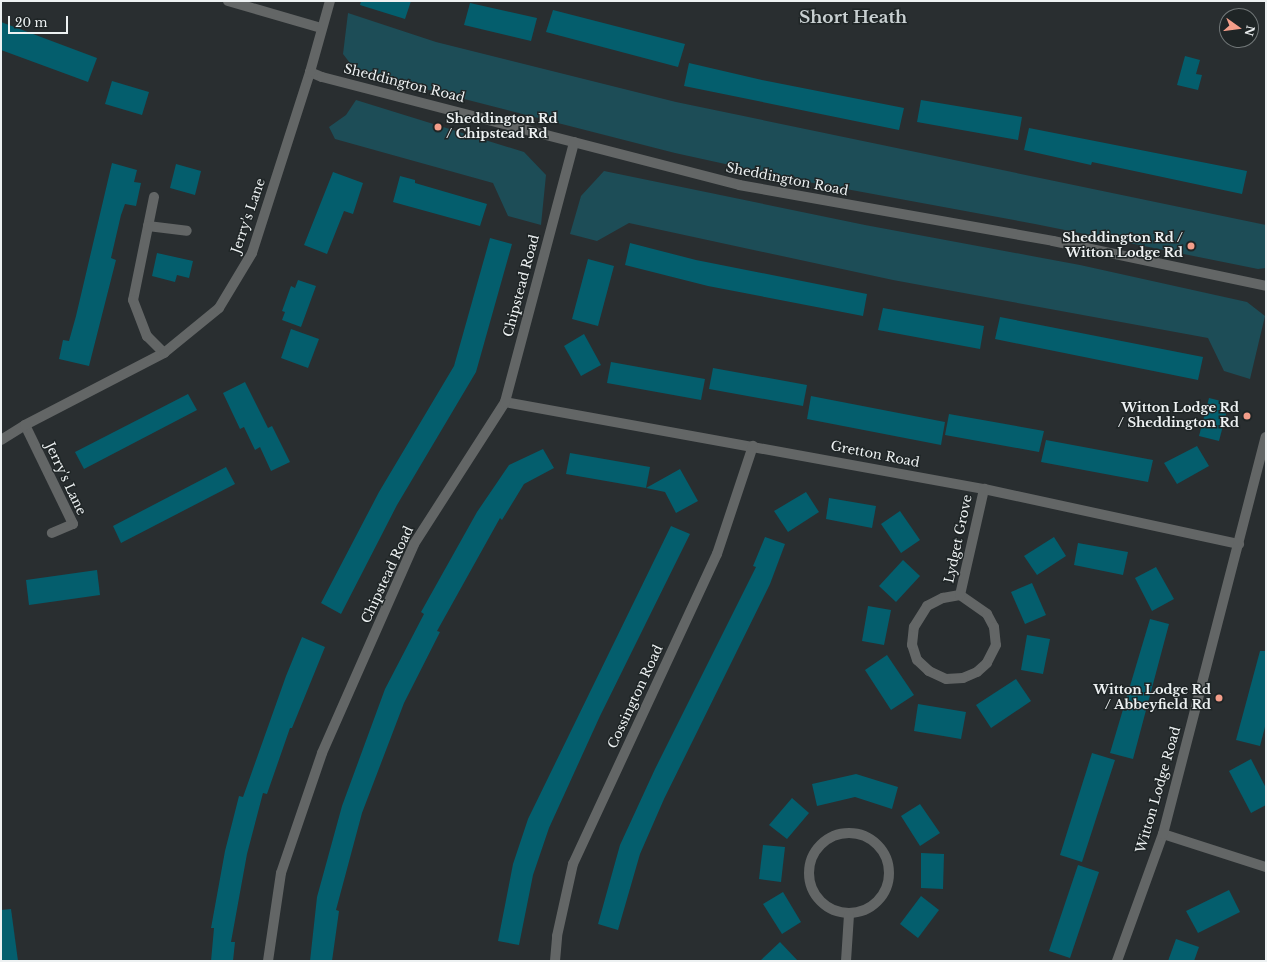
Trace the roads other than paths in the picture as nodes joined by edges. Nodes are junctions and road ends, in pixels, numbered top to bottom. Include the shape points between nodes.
1 (228, 1) edge
2 (330, 1) edge
3 (321, 28) junction
4 (310, 72) junction
5 (574, 142) junction
6 (154, 197) dead end
7 (148, 226) junction
8 (187, 231) dead end
9 (1266, 286) edge
10 (164, 353) junction
11 (505, 402) junction
12 (25, 425) junction
13 (1266, 437) edge
14 (1, 440) edge
15 (753, 446) junction
16 (984, 489) junction
17 (52, 533) dead end
18 (1239, 544) junction
19 (960, 595) junction
20 (1162, 834) junction
21 (1266, 867) edge
22 (849, 915) junction
23 (268, 961) edge
24 (555, 961) edge
25 (846, 961) edge
26 (1117, 961) edge

1 - 3 street
2 - 3 street, Jerry's Lane
3 - 4 street, Jerry's Lane
4 - 5 street, Sheddington Road
4 - 10 street, Jerry's Lane via 252,253 219,308
5 - 9 street, Sheddington Road via 739,185 1053,242
5 - 11 street, Chipstead Road
6 - 7 street
7 - 8 street
7 - 10 street via 133,300 147,336
10 - 12 street, Jerry's Lane
11 - 15 street, Gretton Road
11 - 23 street, Chipstead Road via 414,544 322,753 281,873
12 - 14 street, Jerry's Lane
12 - 17 street, Jerry's Lane via 73,524
13 - 18 street, Witton Lodge Road
15 - 16 street, Gretton Road
15 - 24 street, Cossington Road via 717,554 573,864 557,936
16 - 18 street, Gretton Road
16 - 19 street, Lydget Grove
18 - 20 street, Witton Lodge Road
19 - 19 street, Lydget Grove via 987,614 994,627 996,644 987,663 977,672 963,678 946,679 929,671 917,660 912,645 914,627 927,606 943,598
20 - 21 street
20 - 26 street, Witton Lodge Road
22 - 22 street via 823,905 814,894 808,877 809,863 823,842 844,833 858,833 871,839 885,855 889,870 888,884 878,901 866,910
22 - 25 street

